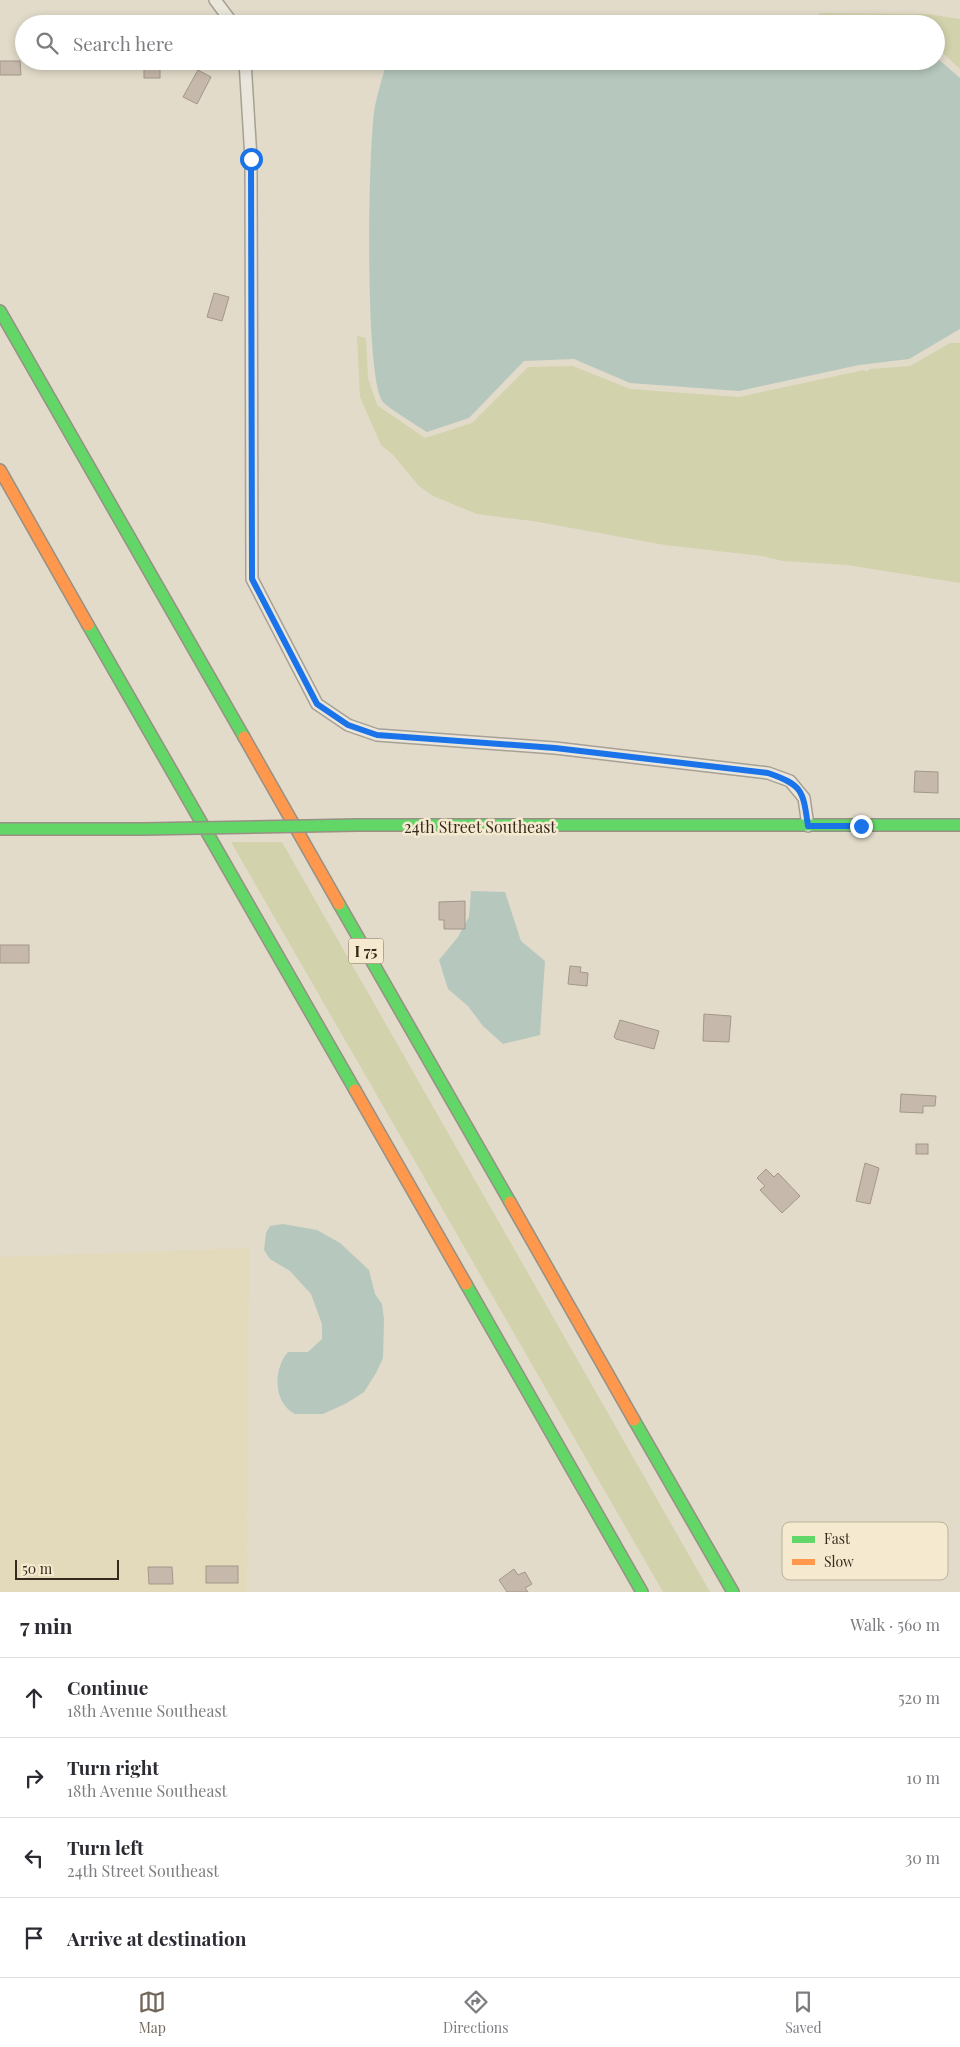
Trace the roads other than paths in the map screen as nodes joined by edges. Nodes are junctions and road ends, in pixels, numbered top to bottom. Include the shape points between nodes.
1 (215, 0) edge
2 (226, 15) edge
3 (246, 70) edge
4 (0, 311) edge
5 (0, 470) edge
6 (960, 825) edge
7 (808, 826) junction
8 (0, 829) edge
9 (642, 1592) edge
10 (732, 1592) edge

1 - 2 street
3 - 7 street via 251,159 252,579 317,704 348,725 377,735 555,748 768,773 790,781 804,798
4 - 10 main road, I 75
5 - 9 main road
6 - 7 main road, 24th Street Southeast
7 - 8 main road, 24th Street Southeast, bridge

